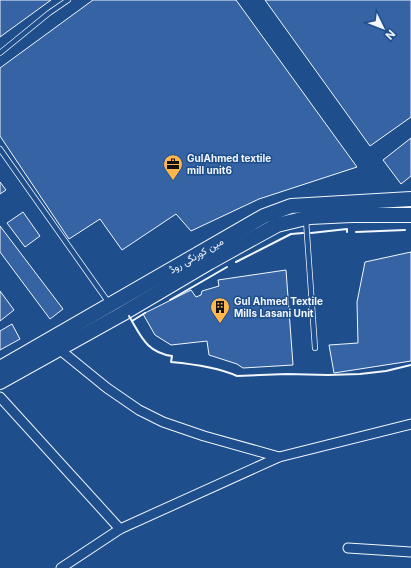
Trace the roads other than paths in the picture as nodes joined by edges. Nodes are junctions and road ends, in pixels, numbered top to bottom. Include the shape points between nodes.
1 (68, 0) edge
2 (0, 53) edge
3 (0, 148) edge
4 (411, 199) edge
5 (411, 214) edge
6 (306, 218) junction
7 (110, 304) junction
8 (315, 348) dead end
9 (59, 349) junction
10 (0, 368) edge
11 (0, 382) edge
12 (0, 397) edge
13 (411, 424) edge
14 (279, 457) junction
15 (120, 529) junction
16 (348, 548) dead end
17 (411, 552) edge
18 (61, 568) edge

1 - 2 lane
3 - 7 lane
4 - 7 main road, مین کورنگی روڈ via 291,206 264,216
5 - 6 main road, مین کورنگی روڈ
6 - 8 lane
6 - 9 main road, مین کورنگی روڈ via 277,225
7 - 10 main road, مین کورنگی روڈ
9 - 11 main road, مین کورنگی روڈ
9 - 14 street via 107,388 139,410 163,422
12 - 15 street
13 - 14 street
14 - 15 street
15 - 18 street
16 - 17 street

